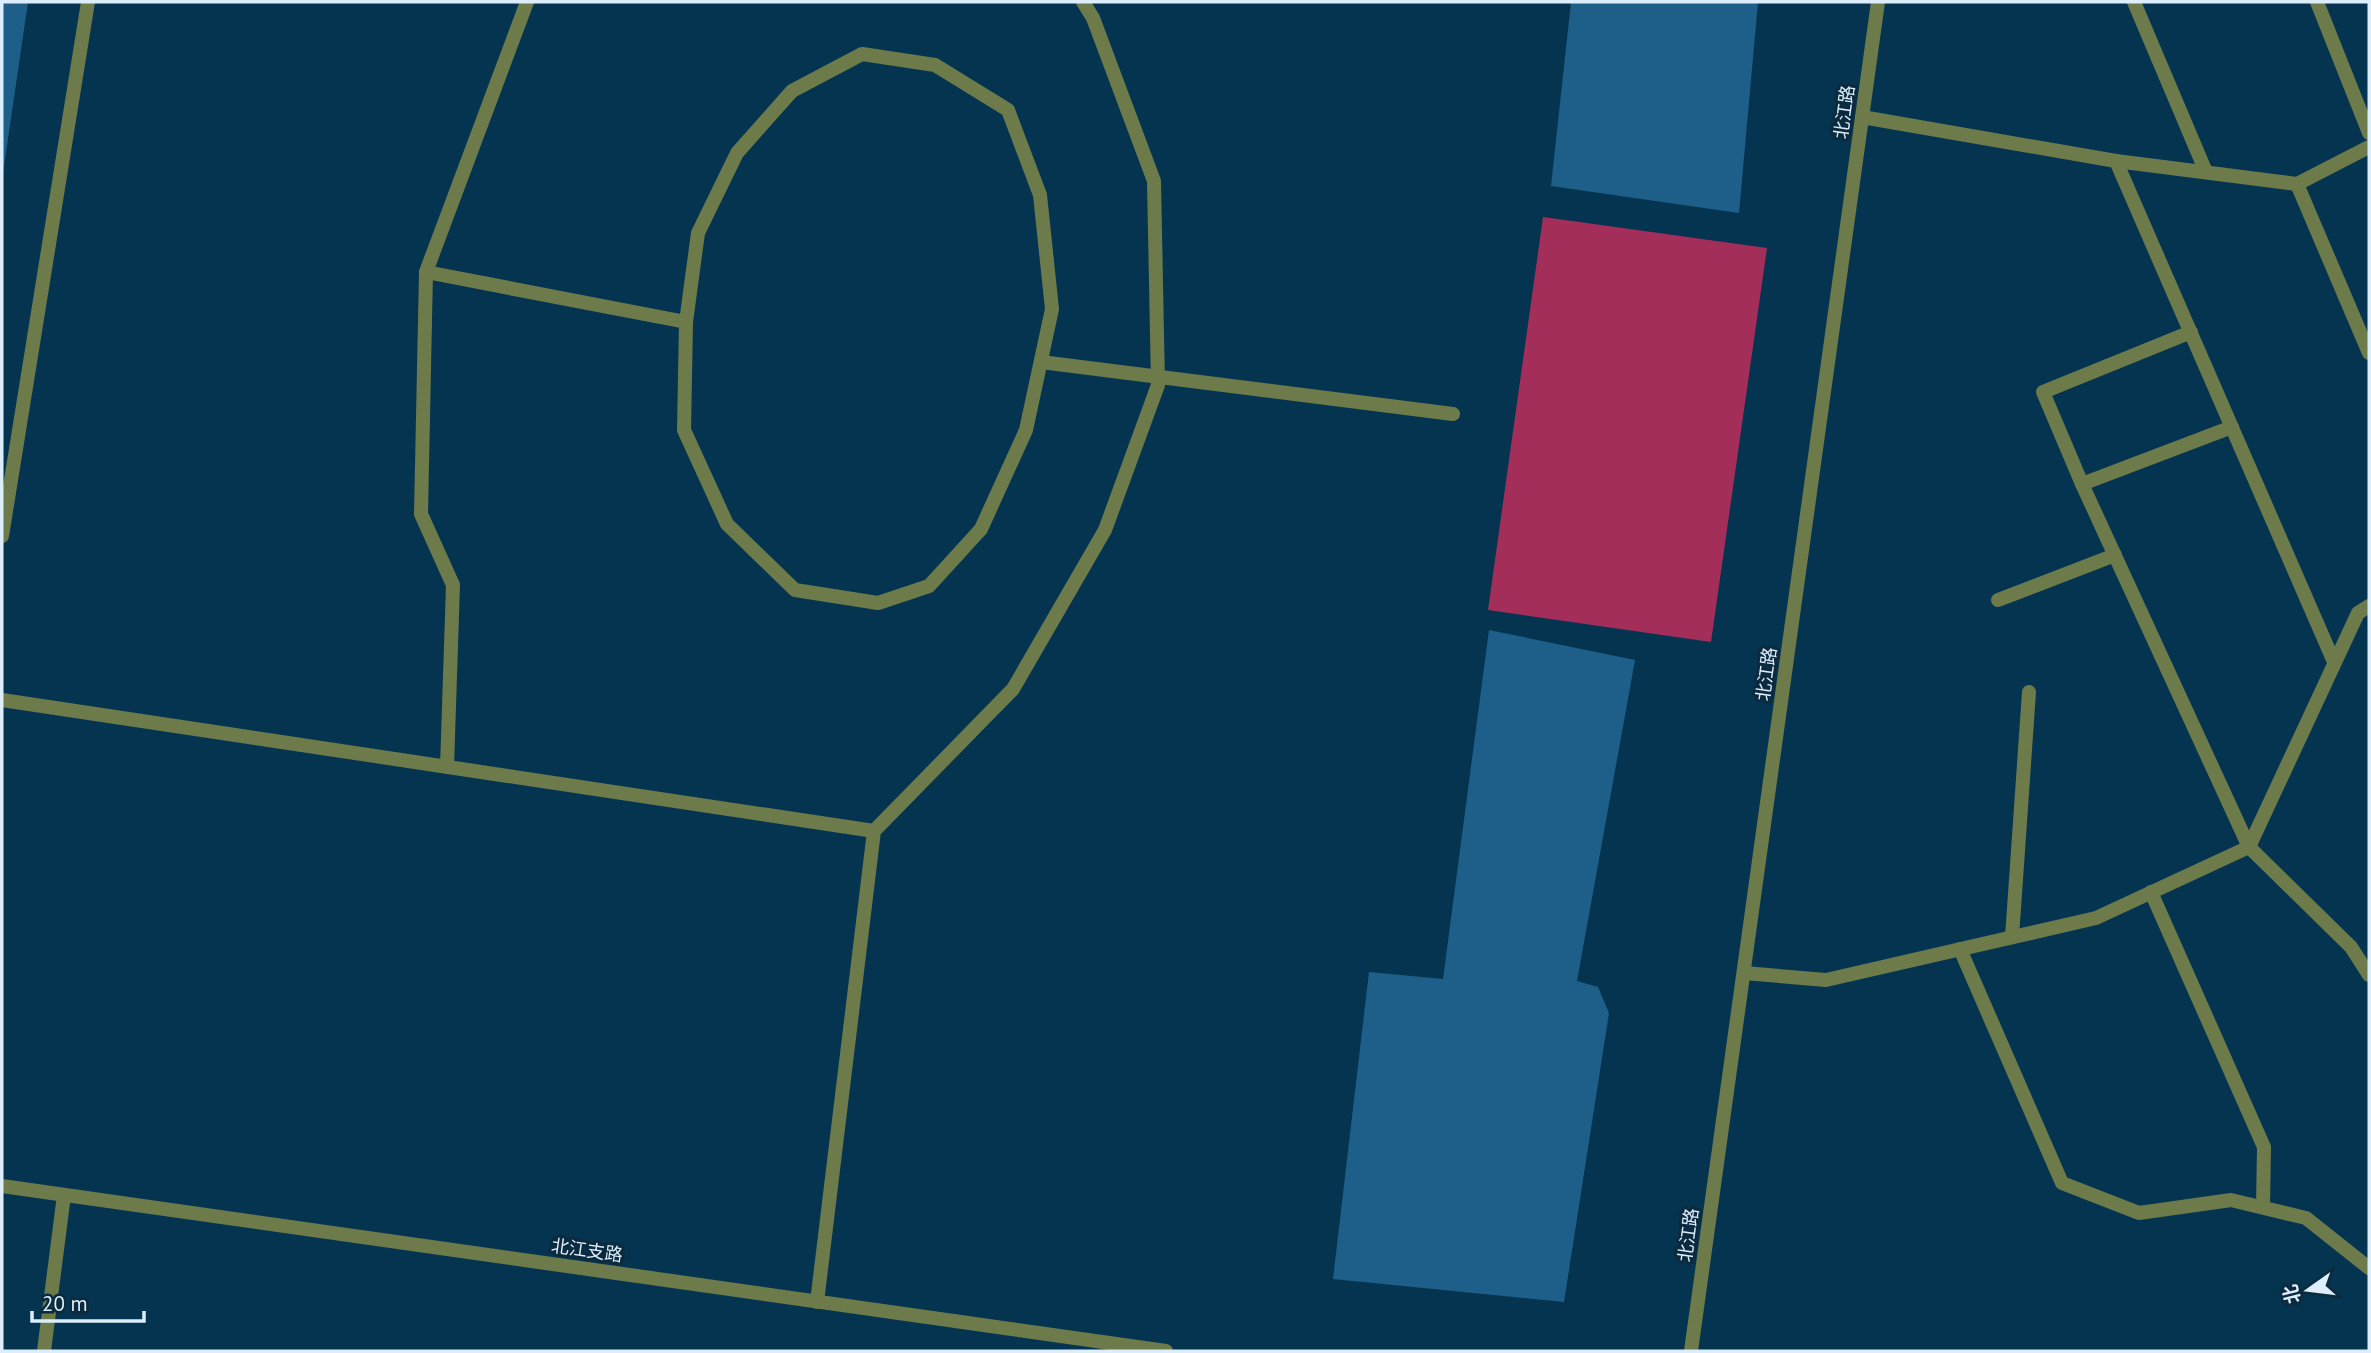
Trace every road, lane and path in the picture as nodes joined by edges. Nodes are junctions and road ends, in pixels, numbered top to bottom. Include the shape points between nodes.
1 (88, 2) edge
2 (527, 2) edge
3 (1083, 2) edge
4 (1878, 2) edge
5 (2134, 2) edge
6 (2317, 2) edge
7 (1862, 117) junction
8 (2369, 133) edge
9 (2369, 148) edge
10 (2116, 161) junction
11 (2206, 172) junction
12 (2297, 184) junction
13 (426, 272) junction
14 (686, 322) junction
15 (2191, 332) junction
16 (2369, 353) edge
17 (1041, 362) junction
18 (1453, 414) dead end
19 (2232, 427) junction
20 (2082, 484) junction
21 (2, 531) edge
22 (2115, 555) junction
23 (1998, 600) dead end
24 (2369, 606) edge
25 (2334, 662) junction
26 (2029, 692) dead end
27 (2, 699) edge
28 (447, 767) junction
29 (874, 831) junction
30 (2249, 847) junction
31 (2151, 892) junction
32 (2012, 937) junction
33 (1960, 949) junction
34 (1744, 973) junction
35 (2369, 975) edge
36 (2, 1186) edge
37 (64, 1195) junction
38 (2263, 1208) junction
39 (2369, 1268) edge
40 (817, 1302) junction
41 (44, 1351) edge
42 (1166, 1351) edge
43 (1691, 1351) edge

1 - 21 street
2 - 13 street
3 - 29 street via 1154,181 1158,385 1105,530 1013,690
4 - 7 street, 北江路
5 - 11 street
6 - 8 street
7 - 10 street
7 - 34 street, 北江路
9 - 12 street
10 - 11 street
10 - 15 street
11 - 12 street
12 - 16 street
13 - 14 street
13 - 28 street via 421,514 453,585
14 - 17 street via 684,430 727,524 795,590 878,603 929,586 981,529 1027,430
14 - 17 street via 698,233 737,153 792,91 862,54 935,65 1008,110 1040,195 1052,309
15 - 19 street
15 - 20 street via 2043,392
17 - 18 street
19 - 20 street
19 - 25 street
20 - 22 street
22 - 23 street
22 - 30 street
24 - 25 street via 2358,613
25 - 30 street
26 - 32 street
27 - 28 street
28 - 29 street
29 - 40 street
30 - 31 street
30 - 35 street via 2351,947
31 - 32 street via 2095,918
31 - 38 street via 2264,1147
32 - 33 street
33 - 34 street via 1826,980
33 - 38 street via 2062,1183 2139,1213 2231,1200
34 - 43 street, 北江路
36 - 37 street, 北江支路
37 - 40 street, 北江支路
37 - 41 street
38 - 39 street via 2306,1218
40 - 42 street, 北江支路

